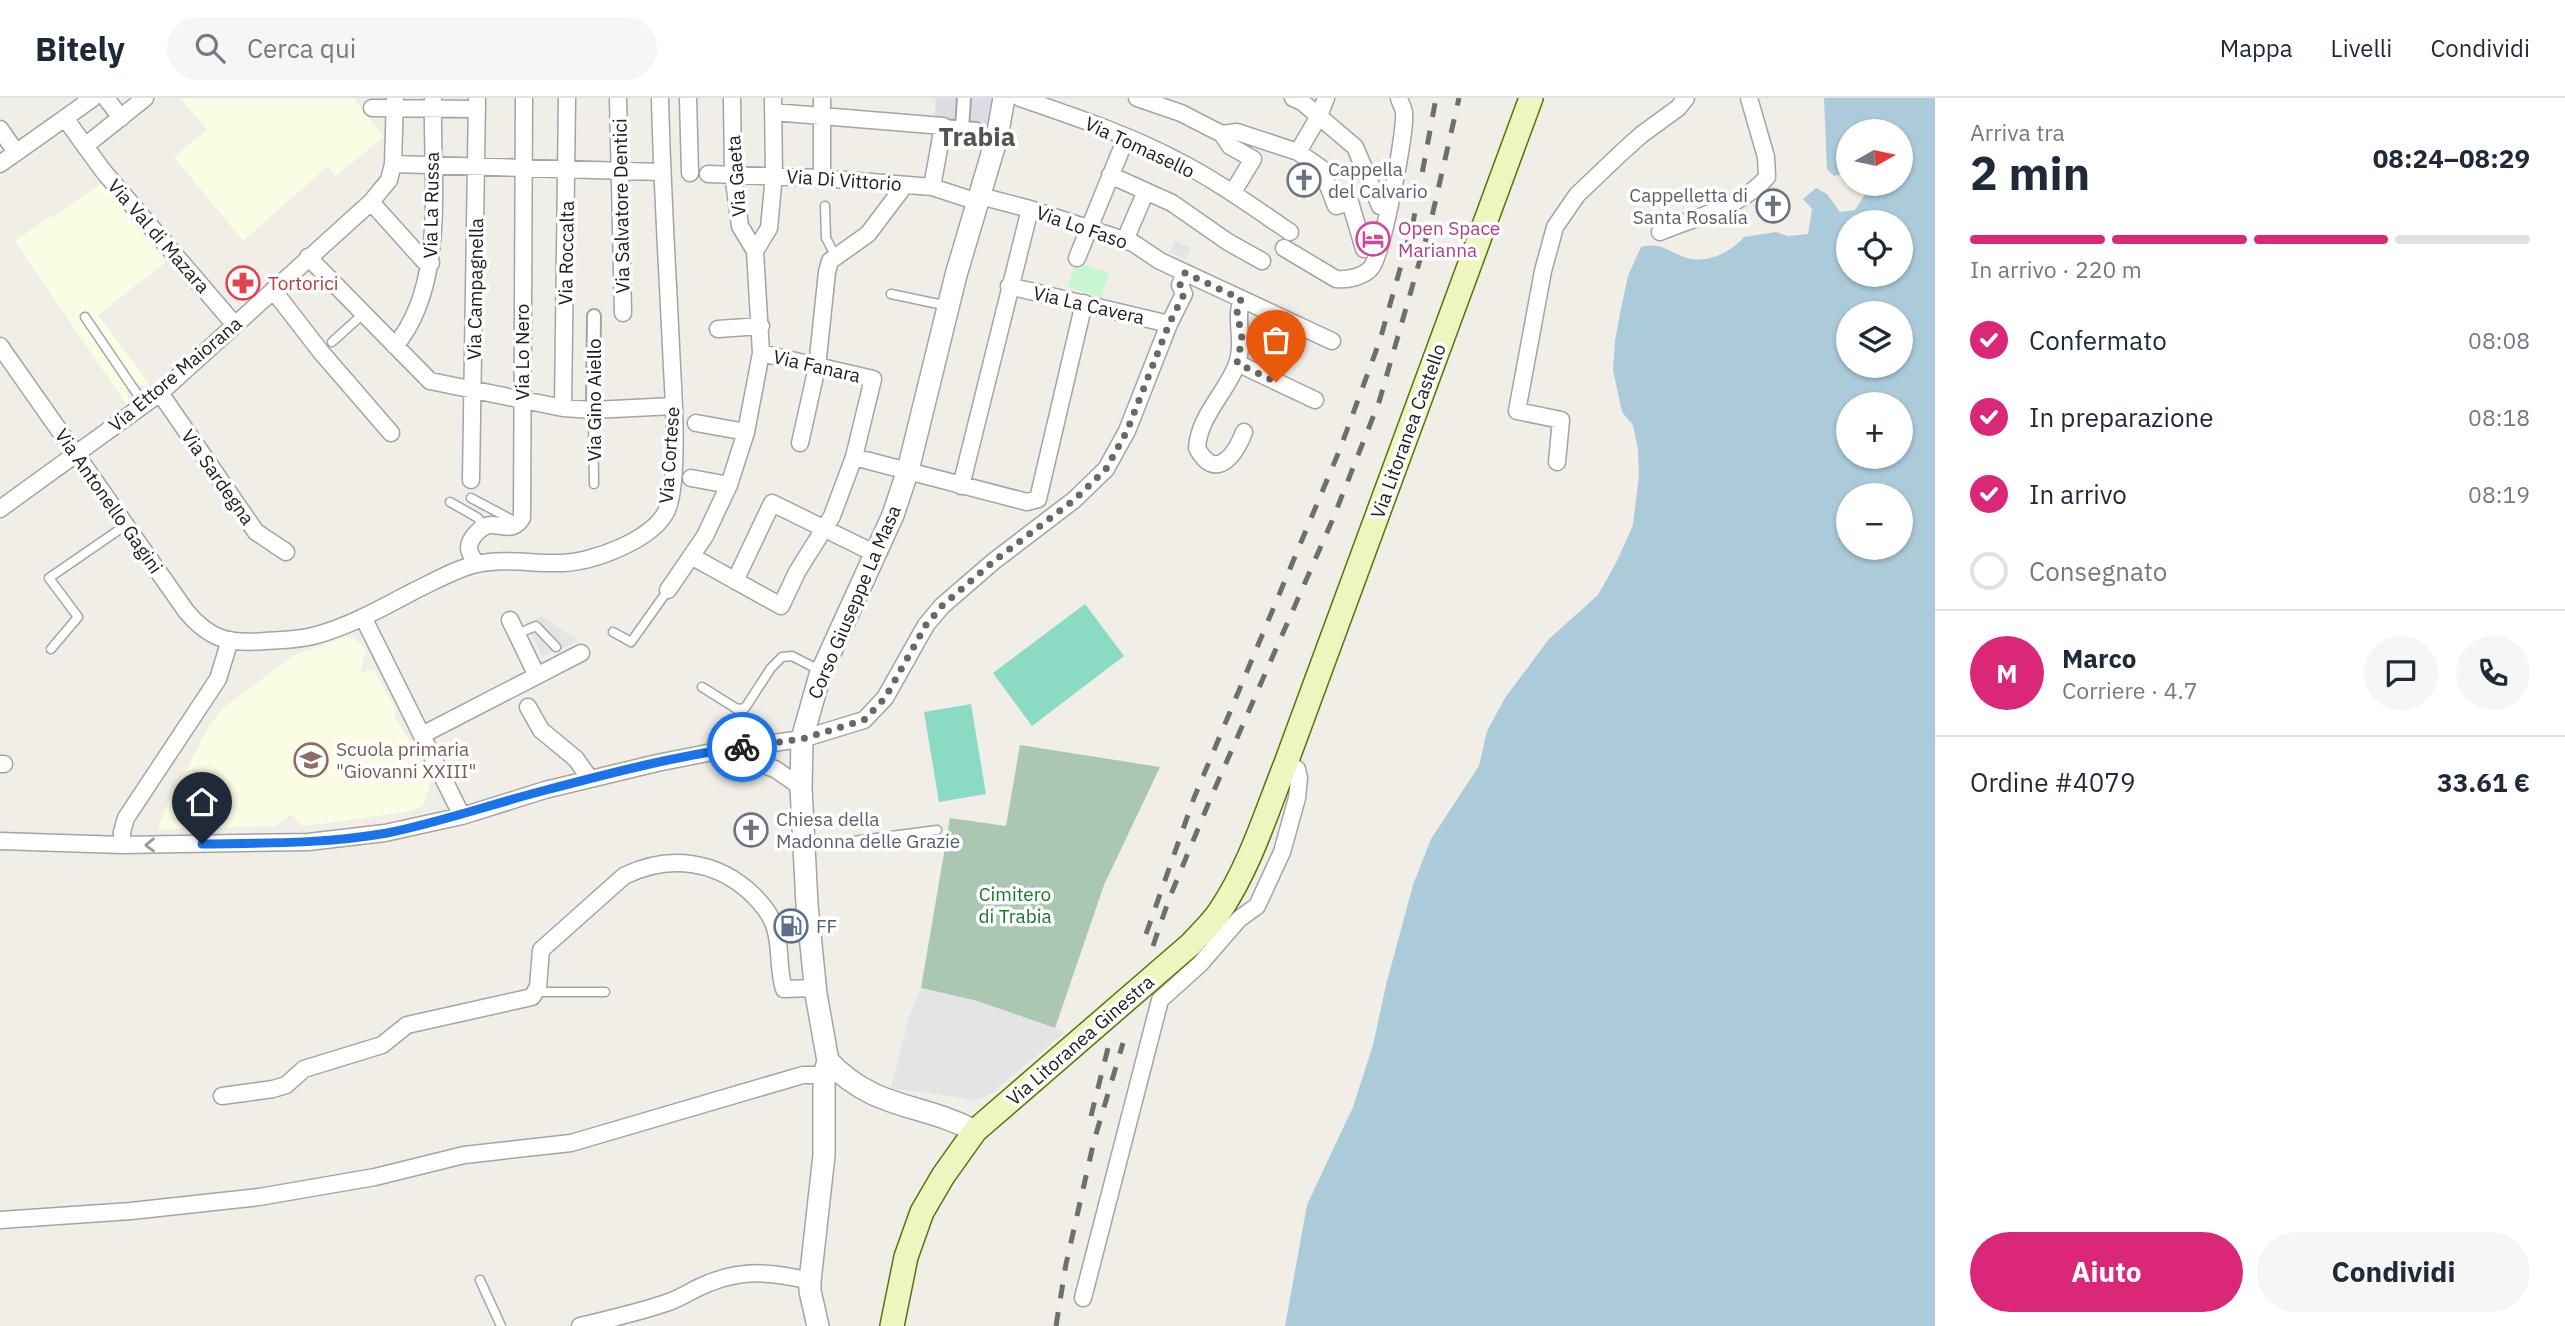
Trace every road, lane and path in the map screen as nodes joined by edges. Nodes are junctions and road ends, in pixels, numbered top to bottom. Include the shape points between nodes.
1 (93, 98) edge
2 (106, 98) edge
3 (145, 98) edge
4 (524, 98) edge
5 (567, 98) edge
6 (618, 98) edge
7 (660, 98) edge
8 (688, 98) edge
9 (732, 98) edge
10 (964, 98) edge
11 (1004, 98) edge
12 (1020, 98) edge
13 (1137, 98) edge
14 (1293, 98) edge
15 (1326, 98) edge
16 (1399, 98) edge
17 (1531, 98) edge
18 (1686, 98) edge
19 (1749, 98) edge
20 (395, 103) edge
21 (433, 103) edge
22 (477, 103) edge
23 (773, 105) edge
24 (822, 106) edge
25 (1183, 106) edge
26 (372, 108) dead end
27 (1319, 116) junction
28 (65, 118) junction
29 (121, 118) junction
30 (938, 125) junction
31 (961, 128) junction
32 (0, 129) edge
33 (975, 129) dead end
34 (1222, 134) junction
35 (1126, 138) junction
36 (85, 146) junction
37 (16, 152) junction
38 (1298, 152) junction
39 (0, 163) edge
40 (393, 164) junction
41 (433, 164) junction
42 (477, 166) junction
43 (524, 168) junction
44 (567, 169) junction
45 (620, 171) junction
46 (662, 172) junction
47 (690, 173) dead end
48 (708, 174) dead end
49 (733, 174) junction
50 (774, 175) junction
51 (1110, 175) junction
52 (822, 177) junction
53 (905, 185) junction
54 (932, 187) junction
55 (1146, 191) junction
56 (1233, 197) junction
57 (979, 199) junction
58 (371, 202) junction
59 (825, 206) dead end
60 (1388, 208) junction
61 (1030, 209) junction
62 (1088, 227) junction
63 (1290, 232) dead end
64 (1660, 232) dead end
65 (1125, 240) junction
66 (1284, 248) dead end
67 (1364, 249) dead end
68 (755, 251) junction
69 (308, 257) junction
70 (836, 257) junction
71 (1077, 258) dead end
72 (1262, 261) dead end
73 (431, 264) junction
74 (1191, 276) junction
75 (1009, 286) junction
76 (273, 290) junction
77 (891, 294) dead end
78 (1241, 299) junction
79 (1084, 303) junction
80 (948, 306) junction
81 (363, 313) junction
82 (623, 313) dead end
83 (85, 317) dead end
84 (594, 317) dead end
85 (236, 324) junction
86 (1169, 324) junction
87 (761, 326) junction
88 (718, 329) dead end
89 (1332, 341) dead end
90 (332, 342) dead end
91 (0, 346) edge
92 (395, 346) junction
93 (761, 353) junction
94 (1237, 363) junction
95 (817, 367) junction
96 (474, 390) junction
97 (160, 393) junction
98 (521, 400) junction
99 (1315, 400) dead end
100 (145, 404) junction
101 (674, 406) junction
102 (563, 408) junction
103 (593, 410) junction
104 (696, 423) dead end
105 (746, 432) junction
106 (1244, 432) dead end
107 (391, 433) dead end
108 (800, 443) dead end
109 (77, 455) junction
110 (854, 457) junction
111 (1557, 463) dead end
112 (908, 470) junction
113 (691, 478) dead end
114 (471, 480) dead end
115 (594, 484) dead end
116 (729, 485) junction
117 (961, 486) junction
118 (471, 498) dead end
119 (450, 502) dead end
120 (0, 509) edge
121 (519, 524) junction
122 (126, 525) junction
123 (483, 527) junction
124 (824, 528) junction
125 (286, 552) dead end
126 (876, 554) junction
127 (691, 556) junction
128 (476, 564) junction
129 (734, 581) junction
130 (668, 590) joint
131 (363, 617) junction
132 (513, 627) joint
133 (613, 632) dead end
134 (230, 640) junction
135 (556, 647) dead end
136 (51, 649) dead end
137 (581, 653) dead end
138 (821, 671) junction
139 (537, 676) junction
140 (702, 687) dead end
141 (528, 707) dead end
142 (422, 735) junction
143 (802, 739) junction
144 (722, 750) junction
145 (1286, 763) junction
146 (590, 779) junction
147 (801, 787) junction
148 (462, 816) junction
149 (937, 830) dead end
150 (0, 841) edge
151 (122, 845) junction
152 (804, 847) junction
153 (815, 988) junction
154 (536, 992) junction
155 (605, 992) dead end
156 (826, 1068) junction
157 (222, 1096) dead end
158 (975, 1131) junction
159 (0, 1220) edge
160 (480, 1280) dead end
161 (810, 1280) junction
162 (1083, 1298) dead end
163 (501, 1326) edge
164 (580, 1326) edge
165 (818, 1326) edge
166 (892, 1326) edge

1 - 28 street
2 - 29 street
3 - 29 street
4 - 43 street, Via Lo Nero
5 - 44 street, Via Roccalta
6 - 45 street, Via Salvatore Dentici
7 - 46 street, Via Cortese
8 - 47 street
9 - 49 street, Via Gaeta
10 - 31 street
11 - 57 street, Corso Giuseppe La Masa
12 - 35 street, Via Tomasello
13 - 25 street
14 - 27 street
15 - 27 street
16 - 60 street via 1404,111
17 - 145 main road, Via Litoranea Castello
18 - 111 street via 1577,195 1555,228 1517,411 1561,420
19 - 64 street via 1767,177 1743,197
20 - 21 street
20 - 26 street
20 - 40 street
21 - 22 street
21 - 41 street, Via La Russa
22 - 42 street, Via Campagnella
23 - 24 street
23 - 50 street
24 - 30 street
24 - 52 street
25 - 34 street
27 - 38 street
27 - 60 street via 1355,147 1380,206
28 - 36 street, Via Val di Mazara
28 - 37 street
29 - 36 street
30 - 31 street
30 - 54 street
31 - 33 street
32 - 37 street
34 - 38 street via 1237,132
34 - 56 street via 1230,146 1253,159
35 - 51 street
35 - 56 street, Via Tomasello via 1175,159
36 - 85 street, Via Val di Mazara
37 - 39 street
38 - 67 street via 1321,168 1336,206 1350,202
40 - 41 street
40 - 58 street, Via Ettore Maiorana via 389,180
41 - 42 street
41 - 73 street, Via La Russa
42 - 43 street
42 - 96 street, Via Campagnella
43 - 44 street
43 - 98 street, Via Lo Nero
44 - 45 street
44 - 102 street, Via Roccalta
45 - 46 street
45 - 82 street, Via Salvatore Dentici
46 - 101 street, Via Cortese
48 - 49 street, Via Di Vittorio
49 - 50 street, Via Di Vittorio
49 - 68 street, Via Gaeta via 740,226
50 - 52 street, Via Di Vittorio
50 - 68 street via 769,228
51 - 55 street
51 - 62 street
52 - 53 street, Via Di Vittorio
53 - 54 street, Via Di Vittorio
53 - 70 street via 868,234
54 - 57 street, Via Di Vittorio
55 - 65 street
55 - 72 street
56 - 63 street, Via Tomasello
57 - 61 street, Via Lo Faso
57 - 80 street, Corso Giuseppe La Masa
58 - 69 street, Via Ettore Maiorana
58 - 73 street
59 - 70 lane via 826,238
60 - 66 street via 1377,258 1363,274 1336,279
61 - 62 street, Via Lo Faso
61 - 75 street
62 - 65 street, Via Lo Faso
62 - 71 street
65 - 74 street, Via Lo Faso
68 - 87 street
69 - 76 street, Via Ettore Maiorana
69 - 81 street
70 - 95 street via 827,272
73 - 92 street, Via La Russa via 407,332
74 - 78 street, Via Lo Faso
74 - 86 street via 1180,285 1184,294
75 - 79 street, Via La Cavera
75 - 117 street
76 - 85 street, Via Ettore Maiorana
76 - 107 street
77 - 80 lane
78 - 89 street, Via Lo Faso
78 - 94 street
79 - 86 street, Via La Cavera
79 - 117 street via 1038,499 1027,502
80 - 112 street, Corso Giuseppe La Masa
81 - 90 lane
81 - 92 street
83 - 100 lane
84 - 103 street, Via Gino Aiello
85 - 97 street, Via Ettore Maiorana
86 - 143 street via 1137,409 1106,469 942,606 926,625 885,698 864,720
87 - 88 street
87 - 93 street
91 - 109 street, Via Antonello Gagini
92 - 96 street via 430,381
93 - 95 street, Via Fanara
93 - 105 street
94 - 99 street
94 - 106 street via 1198,432 1197,447 1208,462 1226,461 1237,450
95 - 108 street
95 - 110 street, Via Fanara via 873,379
96 - 98 street
96 - 114 street, Via Campagnella
97 - 100 street, Via Ettore Maiorana
97 - 125 street, Via Sardegna via 256,532
98 - 102 street
98 - 121 street, Via Lo Nero
100 - 109 street, Via Ettore Maiorana
101 - 103 street
101 - 128 street, Via Cortese via 668,508 648,532 588,559 563,564
102 - 103 street
103 - 115 lane, Via Gino Aiello
104 - 105 street
105 - 116 street
109 - 120 street, Via Ettore Maiorana
109 - 122 street, Via Antonello Gagini
110 - 112 street
110 - 124 street
112 - 117 street
112 - 126 street, Corso Giuseppe La Masa
113 - 116 street
116 - 127 street
118 - 121 lane
119 - 123 lane via 478,518
121 - 123 street
122 - 134 street, Via Antonello Gagini via 200,628
122 - 136 lane via 50,578 78,617
123 - 128 street via 469,549
124 - 126 street
124 - 129 street via 781,606
124 - 129 street via 772,503
126 - 138 street, Corso Giuseppe La Masa
127 - 129 street
127 - 130 street
128 - 131 street, Via Cortese
130 - 133 lane via 631,642
131 - 134 street, Via Cortese via 297,639
131 - 142 street
132 - 135 lane via 536,626
132 - 139 street
134 - 151 street via 218,679 125,818
137 - 139 street
138 - 140 lane via 792,656 782,657 745,708 737,709
138 - 143 street, Corso Giuseppe La Masa
139 - 142 street
141 - 146 street via 541,730 576,759
142 - 148 street
143 - 144 street
143 - 147 street, Corso Giuseppe La Masa
144 - 146 street
144 - 147 street via 775,769
145 - 158 main road, Via Litoranea Ginestra via 1248,862 1218,914 1191,944
145 - 162 street via 1297,769 1297,798 1282,852 1257,905 1160,1000
146 - 148 street
147 - 152 street, Corso Giuseppe La Masa
148 -> 151 street via 385,833 308,842
149 - 152 lane
150 - 151 street
152 - 153 street, Corso Giuseppe La Masa
153 - 154 street via 784,989 774,923 748,891 722,872 674,862 624,876 541,950
153 - 156 street, Corso Giuseppe La Masa
154 - 155 lane
154 - 157 street via 524,1000 407,1026 382,1045 304,1069 274,1089
156 - 158 street via 881,1099
156 - 159 street via 571,1143 464,1155 375,1177 259,1197
156 - 161 street, Corso Giuseppe La Masa via 824,1154
158 - 166 main road, Via Litoranea Ginestra via 922,1212 906,1257
160 - 163 lane
161 - 164 street via 759,1271 730,1276 642,1312
161 - 165 street, Corso Giuseppe La Masa

